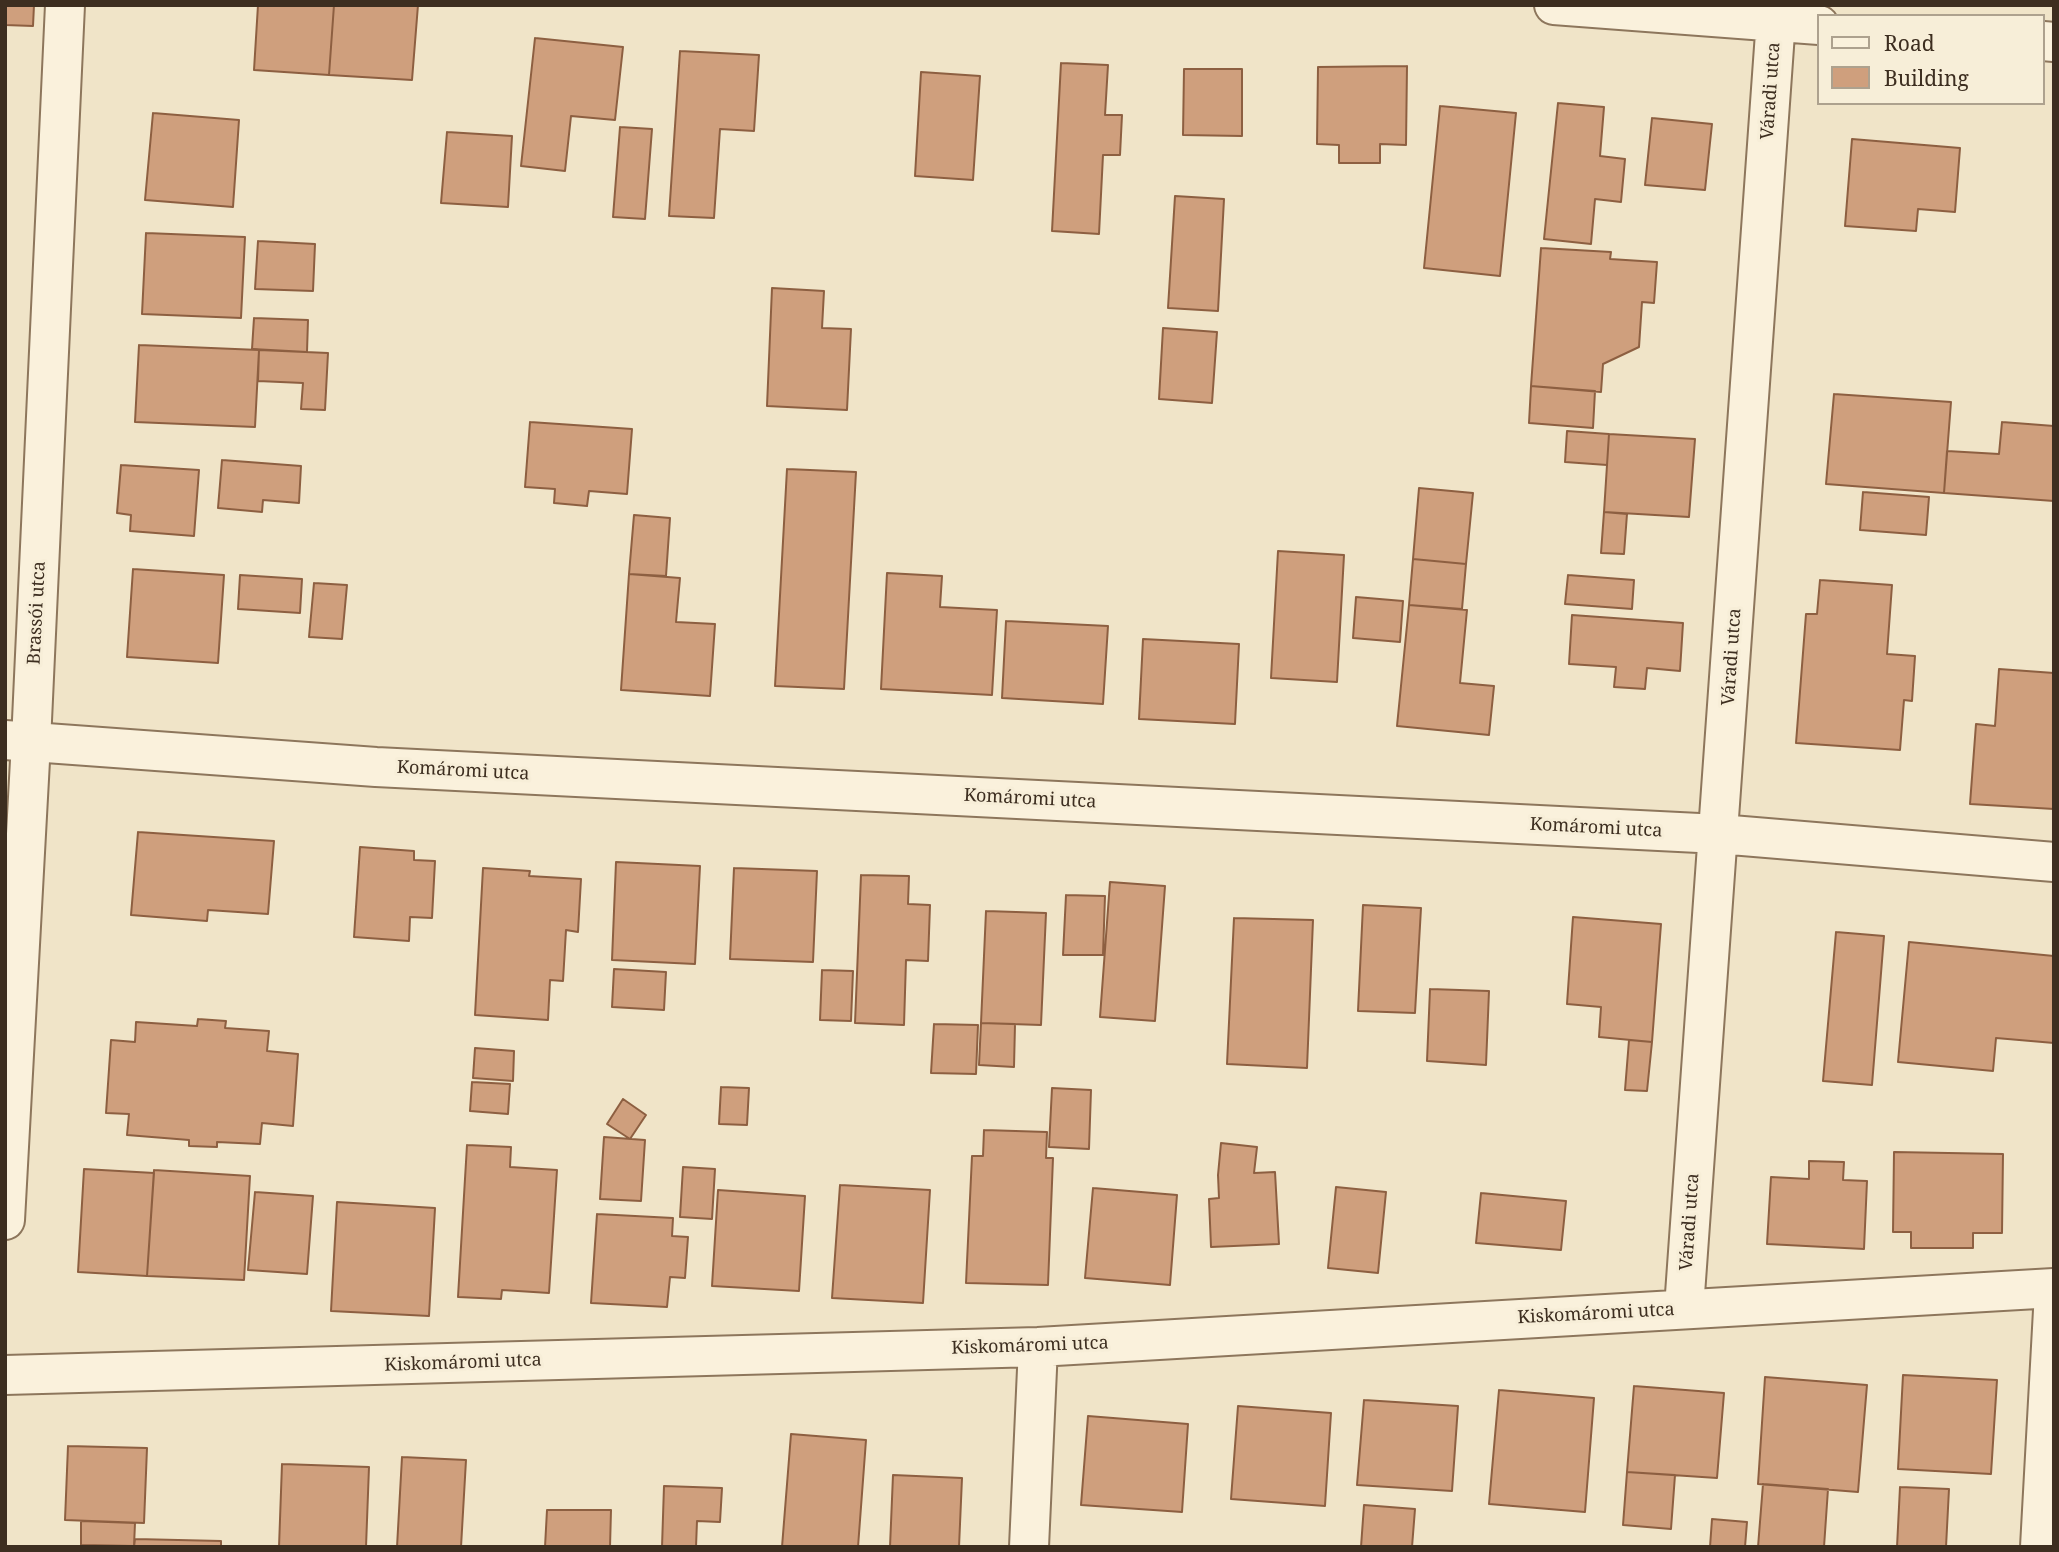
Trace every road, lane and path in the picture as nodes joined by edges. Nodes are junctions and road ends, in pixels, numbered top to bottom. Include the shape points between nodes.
1 (65, 5) edge
2 (1554, 5) edge
3 (1776, 13) edge
4 (1818, 25) edge
5 (18, 741) edge
6 (1719, 834) junction
7 (2054, 862) edge
8 (5, 1220) edge
9 (2054, 1290) edge
10 (1684, 1308) junction
11 (1038, 1347) junction
12 (5, 1376) edge
13 (1029, 1547) edge
14 (2040, 1547) edge

1 - 5 street, Brassói utca
2 - 3 street
3 - 4 street
3 - 6 street, Váradi utca
5 - 6 street, Komáromi utca via 376,767
5 - 8 street, Brassói utca
6 - 7 street, Komáromi utca
6 - 10 street, Váradi utca
9 - 10 street, Kiskomáromi utca
9 - 14 street
10 - 11 street, Kiskomáromi utca
11 - 12 street, Kiskomáromi utca
11 - 13 street

